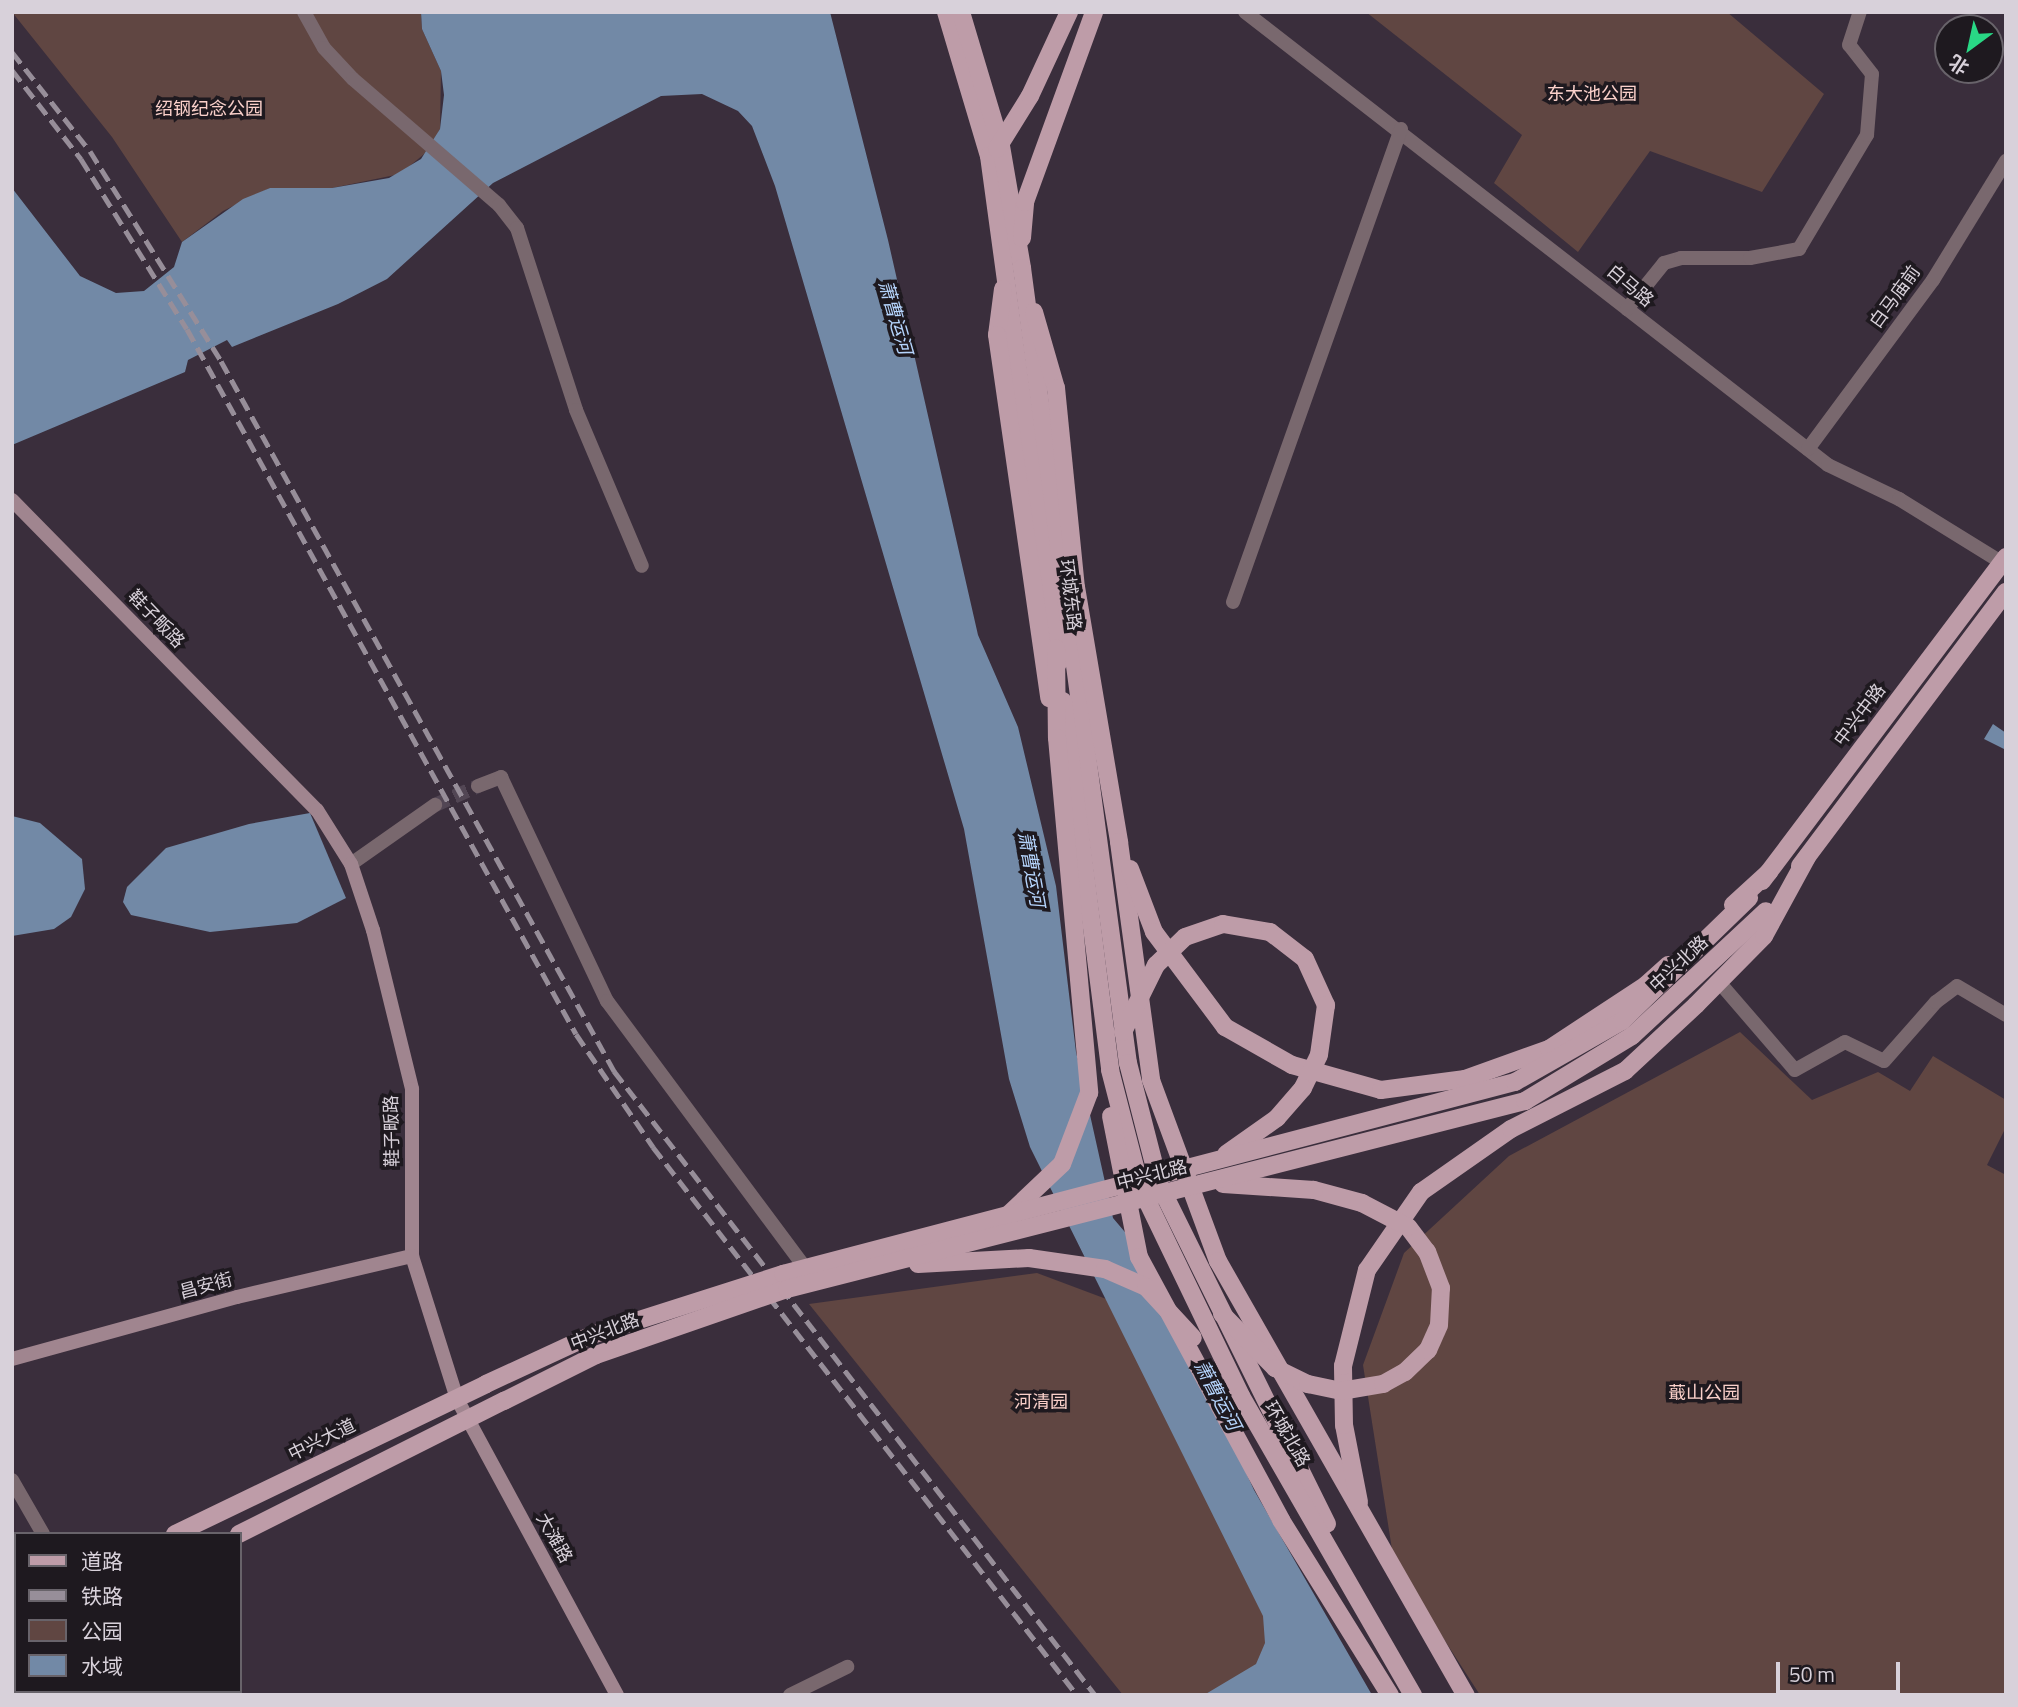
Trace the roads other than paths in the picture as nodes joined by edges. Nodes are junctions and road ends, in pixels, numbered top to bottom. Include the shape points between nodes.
1 (304, 12) edge
2 (946, 12) edge
3 (961, 12) edge
4 (1069, 12) edge
5 (1094, 12) edge
6 (1245, 12) edge
7 (1860, 12) edge
8 (1401, 129) junction
9 (995, 151) junction
10 (2006, 161) edge
11 (1016, 264) junction
12 (1627, 309) junction
13 (1027, 373) junction
14 (1808, 449) junction
15 (12, 499) edge
16 (2004, 562) edge
17 (642, 566) dead end
18 (2006, 592) edge
19 (1233, 602) dead end
20 (1056, 648) junction
21 (478, 786) tunnel mouth
22 (435, 805) tunnel mouth
23 (1119, 842) junction
24 (1807, 857) junction
25 (351, 864) junction
26 (1769, 872) junction
27 (1749, 898) joint
28 (1719, 982) junction
29 (2006, 1015) edge
30 (1123, 1032) junction
31 (1216, 1161) junction
32 (1206, 1183) junction
33 (1159, 1184) joint
34 (1140, 1186) joint
35 (1008, 1215) junction
36 (412, 1256) junction
37 (876, 1267) junction
38 (805, 1268) junction
39 (1222, 1314) junction
40 (12, 1359) edge
41 (486, 1384) joint
42 (1249, 1392) junction
43 (457, 1399) junction
44 (468, 1419) junction
45 (12, 1480) edge
46 (1363, 1519) junction
47 (42, 1532) edge
48 (179, 1532) edge
49 (242, 1532) edge
50 (847, 1667) dead end
51 (617, 1695) edge
52 (790, 1695) edge
53 (1390, 1695) edge
54 (1412, 1695) edge
55 (1466, 1695) edge

1 - 17 street via 324,48 353,79 499,205 517,228 576,410
2 - 9 main road, 环城东路
3 - 9 main road, 环城东路
4 - 9 main road via 1057,45
5 - 11 main road via 1025,202
6 - 8 street, 白马路
7 - 12 street via 1849,45 1872,74 1867,135 1799,249 1750,258 1681,258 1664,263
8 - 12 street, 白马路
8 - 19 street
9 - 11 main road, 环城东路
10 - 14 street, 白马庙前 via 1933,279
11 - 13 main road, 环城东路
11 - 23 main road via 1056,388 1076,587
11 - 53 main road via 997,335 1048,680 1055,811 1139,1256 1281,1520
12 - 14 street, 白马路
13 - 20 main road, 环城东路
13 - 30 main road, 环城东路
14 - 16 street, 白马路
15 - 25 street, 鞋子畈路 via 317,810
16 - 26 main road, 中兴中路
18 - 24 main road
20 - 34 main road, 环城东路, bridge via 1110,1070
20 - 35 main road, bridge via 1056,738 1089,1093 1062,1164
21 - 38 street via 501,777 607,1001
22 - 25 street
23 - 26 main road via 1154,932 1226,1027 1292,1065 1381,1090 1465,1079 1549,1049 1646,985
23 - 46 main road via 1151,1080 1218,1261
24 - 28 main road via 1764,936
24 - 32 main road, 中兴北路, bridge via 1766,911 1632,1036 1525,1101
25 - 36 street, 鞋子畈路 via 373,930 412,1089
26 - 27 main road, 中兴中路
27 - 31 main road, 中兴北路, bridge via 1622,1021 1515,1082
28 - 29 street via 1796,1070 1845,1042 1884,1061 1936,1002 1957,986
28 - 46 main road via 1625,1071 1511,1129 1421,1192 1367,1270 1343,1366 1344,1425
30 - 31 main road, bridge via 1156,965 1185,937 1223,924 1270,932 1305,959 1326,1005 1319,1055 1303,1088 1277,1118
30 - 33 main road, 环城东路
31 - 35 main road, 中兴北路, bridge
32 - 37 main road, 中兴北路, bridge
32 - 39 main road, bridge via 1314,1190 1362,1203 1408,1227 1427,1252 1441,1289 1440,1325 1428,1350 1405,1372 1383,1384 1341,1391 1308,1384 1275,1368
33 - 39 main road, 环城北路
34 - 42 main road, 环城北路
35 - 38 main road, 中兴北路, bridge
36 - 40 street, 昌安街 via 237,1297
36 - 43 street, 鞋子畈路
37 - 44 main road, 中兴北路, bridge via 787,1289 596,1355
37 - 54 main road, bridge via 1029,1258 1105,1269 1146,1287 1193,1338 1333,1580
38 - 41 main road, 中兴北路, bridge via 592,1335
39 - 42 main road, 环城北路
41 - 43 main road, 中兴大道
42 - 54 main road, 环城北路
43 - 44 street, 大滩路
43 - 48 main road, 中兴大道
44 - 49 main road
44 - 51 street, 大滩路
45 - 47 street
46 - 55 main road
50 - 52 street

